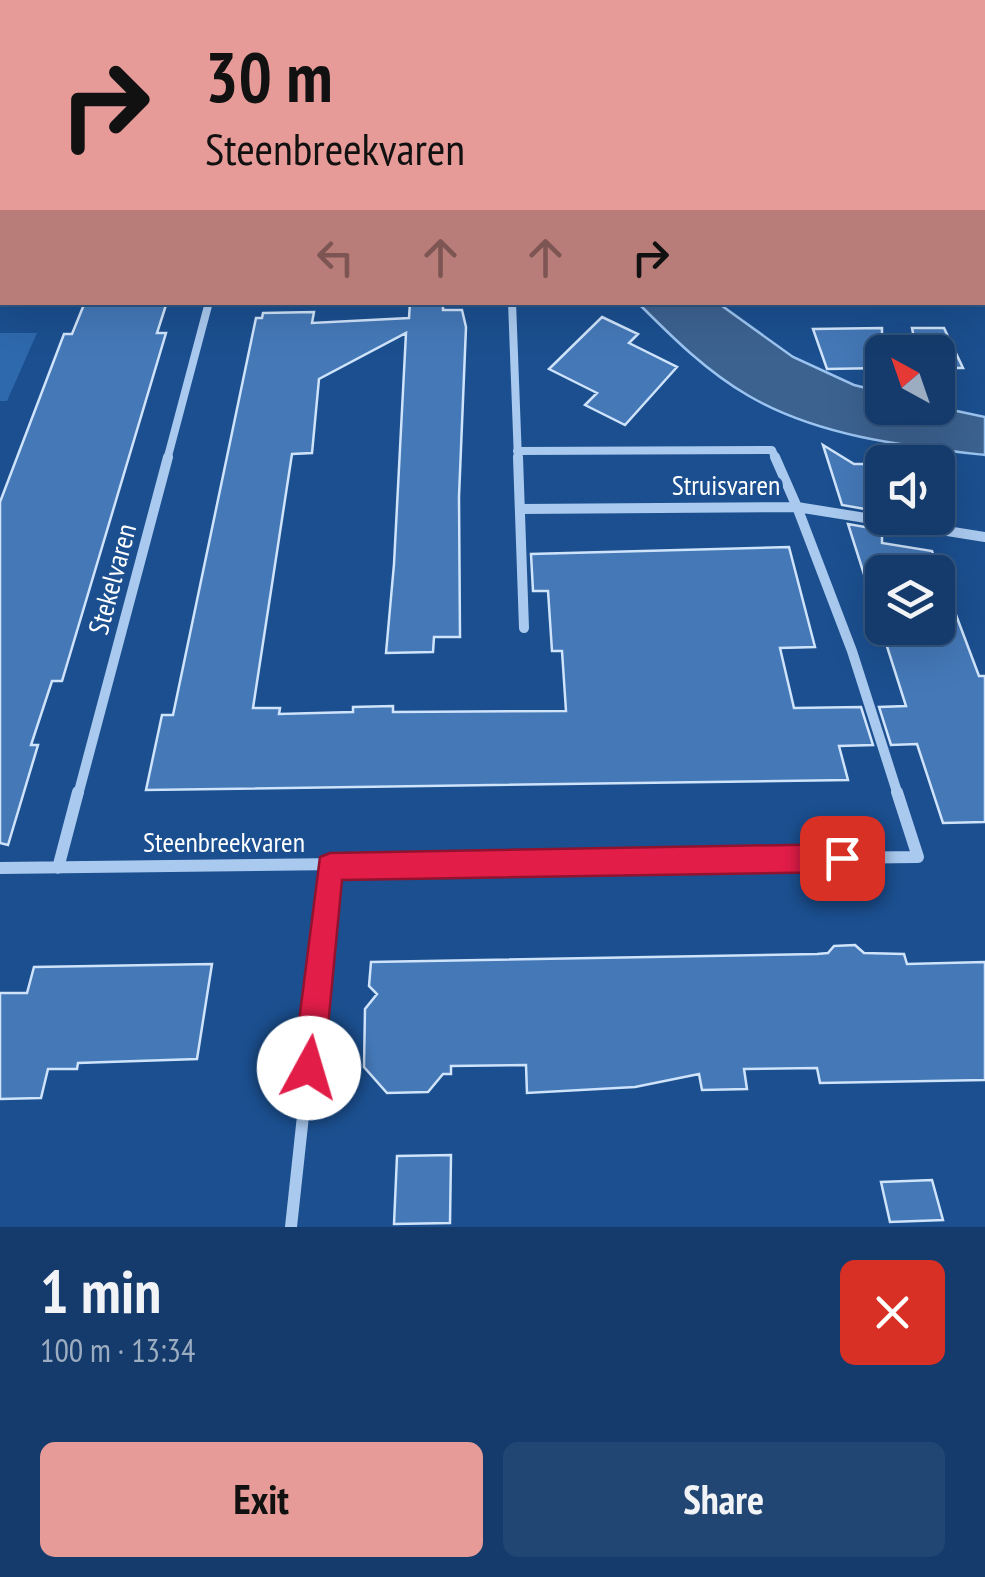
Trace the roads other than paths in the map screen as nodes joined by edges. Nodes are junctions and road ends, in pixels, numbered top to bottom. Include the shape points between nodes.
1 (208, 305) edge
2 (512, 305) edge
3 (517, 451) junction
4 (797, 506) junction
5 (520, 508) junction
6 (985, 537) edge
7 (524, 628) dead end
8 (330, 866) junction
9 (0, 868) edge
10 (58, 868) junction
11 (291, 1227) edge

1 - 10 street, Stekelvaren
2 - 3 street
3 - 4 street, Struisvaren via 772,450
3 - 5 street
4 - 5 street, Struisvaren
4 - 6 street
4 - 8 street, Steenbreekvaren via 918,857
5 - 7 street
8 - 10 street, Steenbreekvaren
8 - 11 street
9 - 10 street, Steenbreekvaren

